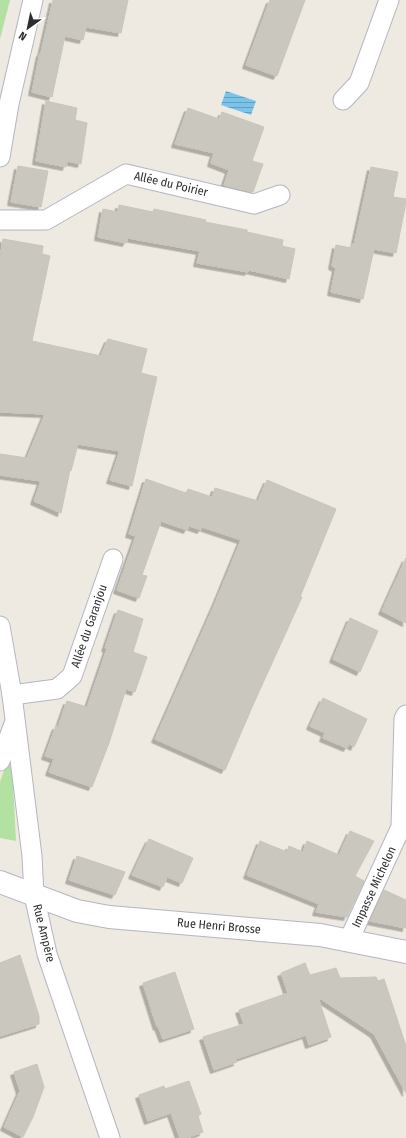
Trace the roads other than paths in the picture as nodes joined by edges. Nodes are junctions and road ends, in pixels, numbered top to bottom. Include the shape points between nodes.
1 (33, 0) edge
2 (389, 0) edge
3 (343, 100) dead end
4 (0, 157) edge
5 (280, 195) dead end
6 (0, 220) edge
7 (113, 559) dead end
8 (0, 626) edge
9 (12, 695) junction
10 (406, 715) edge
11 (15, 720) junction
12 (0, 761) edge
13 (0, 882) edge
14 (34, 895) junction
15 (349, 940) junction
16 (406, 952) edge
17 (110, 1138) edge

1 - 4 street via 9,104
2 - 3 street via 359,83
5 - 6 street, Allée du Poirier via 254,204 126,174 46,220
7 - 9 street, Allée du Garanjou via 72,676 57,689
8 - 9 street, Rue Ampère
9 - 11 street, Rue Ampère
10 - 15 street, Impasse Michelon via 401,827
11 - 12 street, Rue Ampère
11 - 14 street, Rue Ampère via 32,856
13 - 14 street, Rue Henri Brosse
14 - 15 street, Rue Henri Brosse via 77,911 110,917 320,934
14 - 17 street, Rue Ampère via 47,954
15 - 16 street, Rue Henri Brosse

